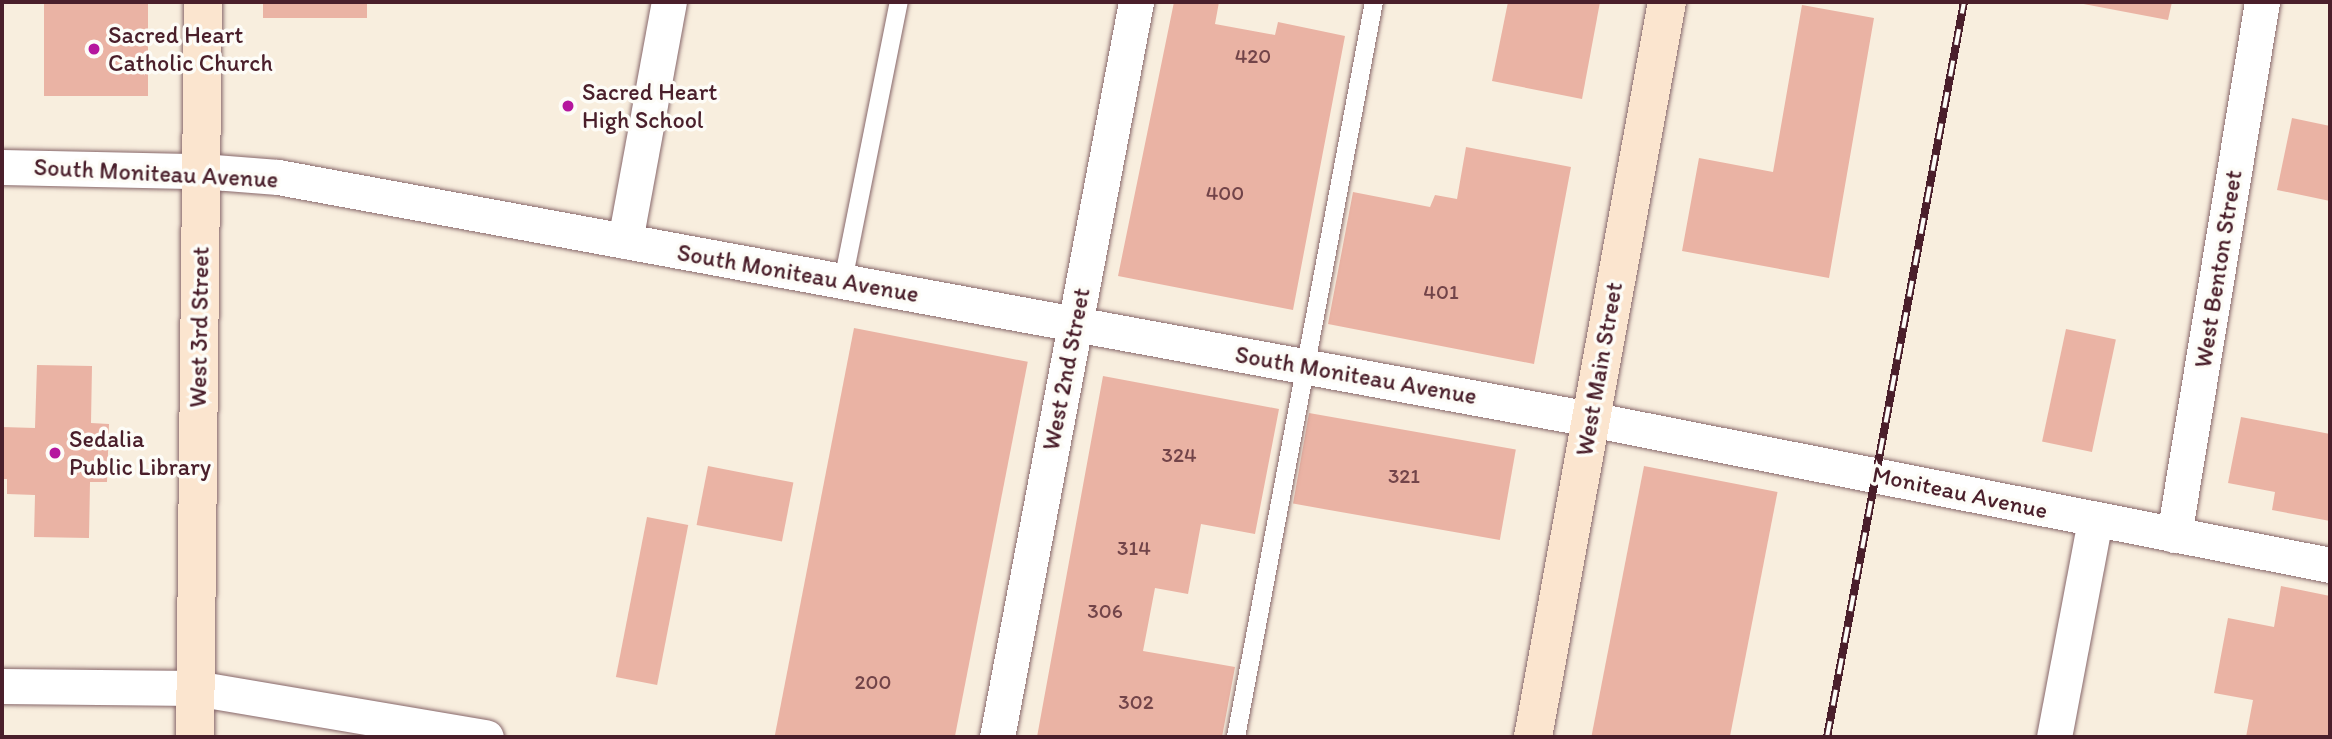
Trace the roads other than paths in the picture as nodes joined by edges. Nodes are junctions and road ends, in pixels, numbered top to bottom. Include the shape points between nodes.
1 (203, 2) edge
2 (669, 2) edge
3 (899, 2) edge
4 (1136, 2) edge
5 (1374, 2) edge
6 (1667, 2) edge
7 (2262, 2) edge
8 (2, 167) edge
9 (201, 171) junction
10 (625, 241) junction
11 (843, 281) junction
12 (1075, 324) junction
13 (1307, 366) junction
14 (1590, 418) junction
15 (2095, 520) junction
16 (2174, 536) junction
17 (2330, 565) edge
18 (2, 686) edge
19 (195, 688) junction
20 (195, 737) edge
21 (486, 737) edge
22 (997, 737) edge
23 (1236, 737) edge
24 (1533, 737) edge
25 (2054, 737) edge

1 - 9 main road, West 3rd Street
2 - 10 street
3 - 11 lane
4 - 12 street, West 2nd Street
5 - 13 lane
6 - 14 main road, West Main Street
7 - 16 street, West Benton Street
8 - 9 street, South Moniteau Avenue
9 - 10 street, South Moniteau Avenue via 278,177
9 - 19 main road, West 3rd Street
10 - 11 street, South Moniteau Avenue
11 - 12 street, South Moniteau Avenue
12 - 13 street, South Moniteau Avenue
12 - 22 street, West 2nd Street
13 - 14 street, South Moniteau Avenue
13 - 23 lane
14 - 15 street, Moniteau Avenue
14 - 24 main road, West Main Street
15 - 16 street, Moniteau Avenue
15 - 25 street
16 - 17 street, Moniteau Avenue
18 - 19 street
19 - 20 main road, West 3rd Street
19 - 21 street

